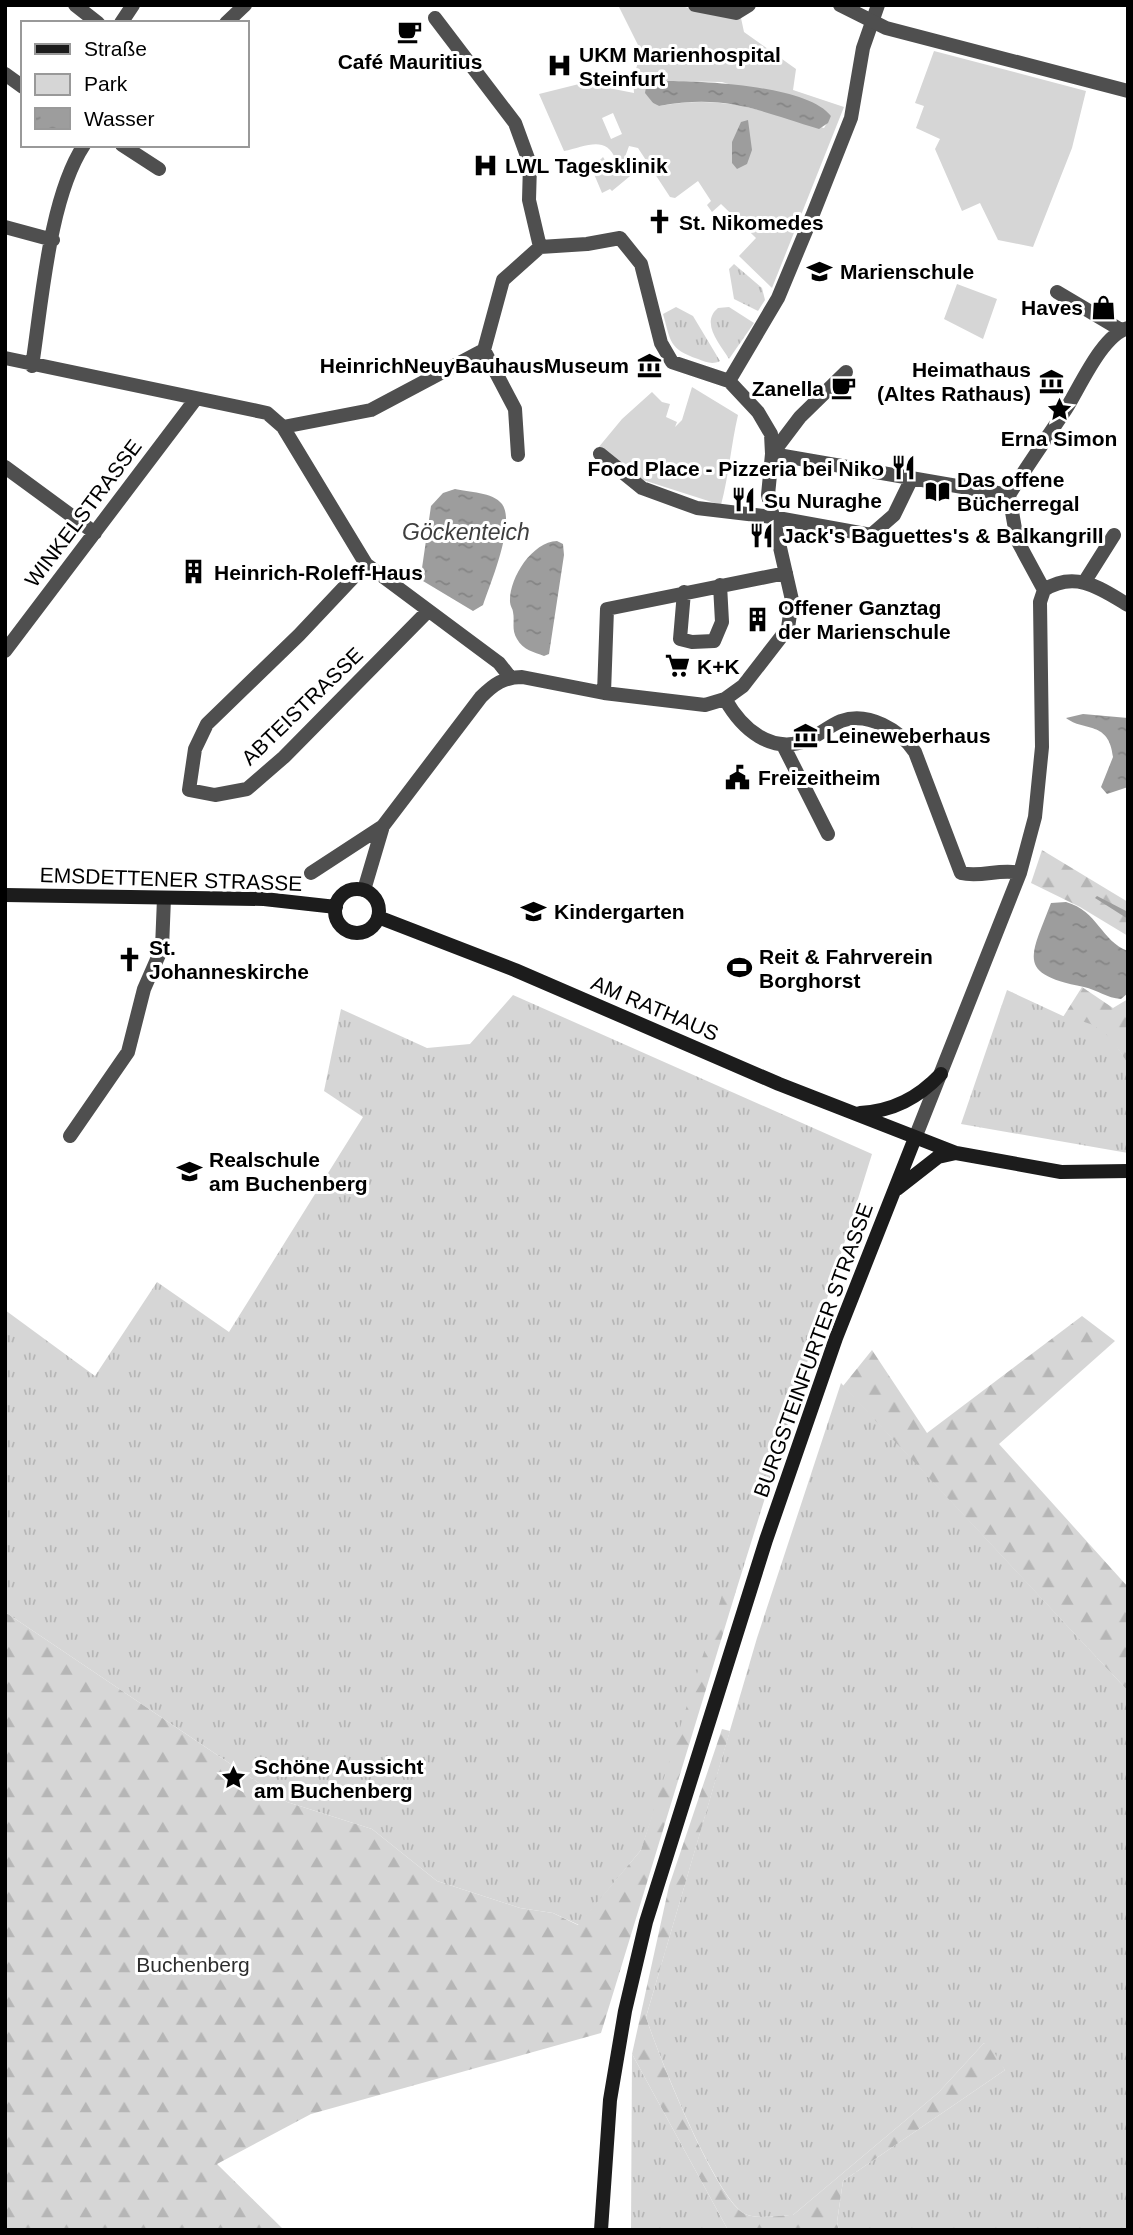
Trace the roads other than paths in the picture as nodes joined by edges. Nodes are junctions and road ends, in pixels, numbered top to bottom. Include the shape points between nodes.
1 (75, 5) edge
2 (133, 5) edge
3 (245, 5) edge
4 (695, 5) edge
5 (748, 5) edge
6 (840, 5) edge
7 (878, 5) edge
8 (435, 18) dead end
9 (95, 21) edge
10 (122, 21) edge
11 (228, 21) edge
12 (872, 23) junction
13 (5, 74) edge
14 (21, 86) edge
15 (1128, 91) edge
16 (83, 147) edge
17 (125, 147) edge
18 (159, 169) dead end
19 (5, 227) edge
20 (53, 240) junction
21 (540, 247) junction
22 (1057, 292) dead end
23 (1124, 329) edge
24 (484, 350) junction
25 (5, 358) edge
26 (32, 366) junction
27 (846, 372) dead end
28 (729, 381) junction
29 (195, 400) junction
30 (283, 427) junction
31 (600, 454) dead end
32 (772, 454) junction
33 (518, 456) dead end
34 (5, 467) edge
35 (911, 480) junction
36 (1009, 495) junction
37 (772, 517) junction
38 (94, 533) junction
39 (1114, 535) dead end
40 (366, 564) junction
41 (786, 573) junction
42 (1085, 581) junction
43 (720, 585) junction
44 (1044, 590) junction
45 (684, 592) junction
46 (1128, 605) edge
47 (428, 611) junction
48 (5, 651) edge
49 (510, 677) junction
50 (604, 693) junction
51 (725, 699) junction
52 (783, 745) junction
53 (383, 826) junction
54 (828, 834) dead end
55 (311, 873) dead end
56 (1020, 873) junction
57 (364, 890) junction
58 (5, 895) edge
59 (164, 898) junction
60 (336, 907) junction
61 (378, 917) junction
62 (941, 1074) junction
63 (855, 1114) junction
64 (70, 1136) dead end
65 (915, 1138) junction
66 (956, 1153) junction
67 (1128, 1171) edge
68 (895, 1189) junction
69 (601, 2230) edge

1 - 9 street
2 - 10 street
3 - 11 street
4 - 5 street via 736,13
6 - 12 street
7 - 12 street
8 - 21 street via 515,123 530,164 529,200
12 - 15 street
12 - 28 street via 851,117 778,298
13 - 14 street
16 - 20 street via 66,183
17 - 18 street
19 - 20 street
20 - 26 street
21 - 24 street via 503,280
21 - 28 street via 620,238 641,264 661,343 672,362
22 - 23 street
23 - 36 street via 1085,374
24 - 30 street via 371,410
24 - 33 street via 515,409
25 - 26 street
26 - 29 street
27 - 32 street via 800,417
28 - 32 street via 765,423
29 - 30 street via 267,413
29 - 38 street, WINKELSTRASSE
30 - 40 street
31 - 37 street via 642,488 697,508
32 - 35 street
32 - 37 street via 768,495
34 - 38 street
35 - 36 street
35 - 37 street via 894,515 871,535
36 - 44 street via 1017,540
37 - 41 street
38 - 48 street, WINKELSTRASSE
39 - 42 street
40 - 47 street
40 - 47 street, ABTEISTRASSE via 207,724 195,749 189,790 215,794 247,789
41 - 43 street
41 - 51 street via 792,600 788,628 743,686
42 - 44 street via 1054,583
42 - 46 street
43 - 45 street
43 - 45 street via 722,622 714,641 680,639
44 - 56 street, BURGSTEINFURTER STRASSE via 1040,602 1042,747 1035,817
45 - 50 street via 607,609
47 - 49 street via 499,663
49 - 50 street
49 - 53 street, EMSDETTENER STRASSE via 481,696
50 - 51 street via 696,705
51 - 52 street via 743,727
52 - 54 street
52 - 56 street via 809,740 841,721 863,719 887,726 903,736 915,752 961,873
53 - 55 street, EMSDETTENER STRASSE
53 - 57 street, EMSDETTENER STRASSE
56 - 62 street, BURGSTEINFURTER STRASSE
57 - 60 main road via 346,892
57 - 61 main road via 377,901
58 - 59 main road, EMSDETTENER STRASSE
59 - 60 main road, EMSDETTENER STRASSE via 264,899
59 - 64 street via 162,948 144,989 128,1052
60 - 61 main road via 338,922 351,932 368,930
61 - 63 main road, AM RATHAUS
62 - 63 main road via 901,1104
62 - 65 street, BURGSTEINFURTER STRASSE
63 - 65 main road, AM RATHAUS
65 - 66 main road, AM RATHAUS
65 - 68 main road, BURGSTEINFURTER STRASSE
66 - 67 main road, AM RATHAUS via 1061,1172
66 - 68 main road via 938,1157
68 - 69 main road, BURGSTEINFURTER STRASSE via 836,1338 766,1540 646,1922 610,2100

